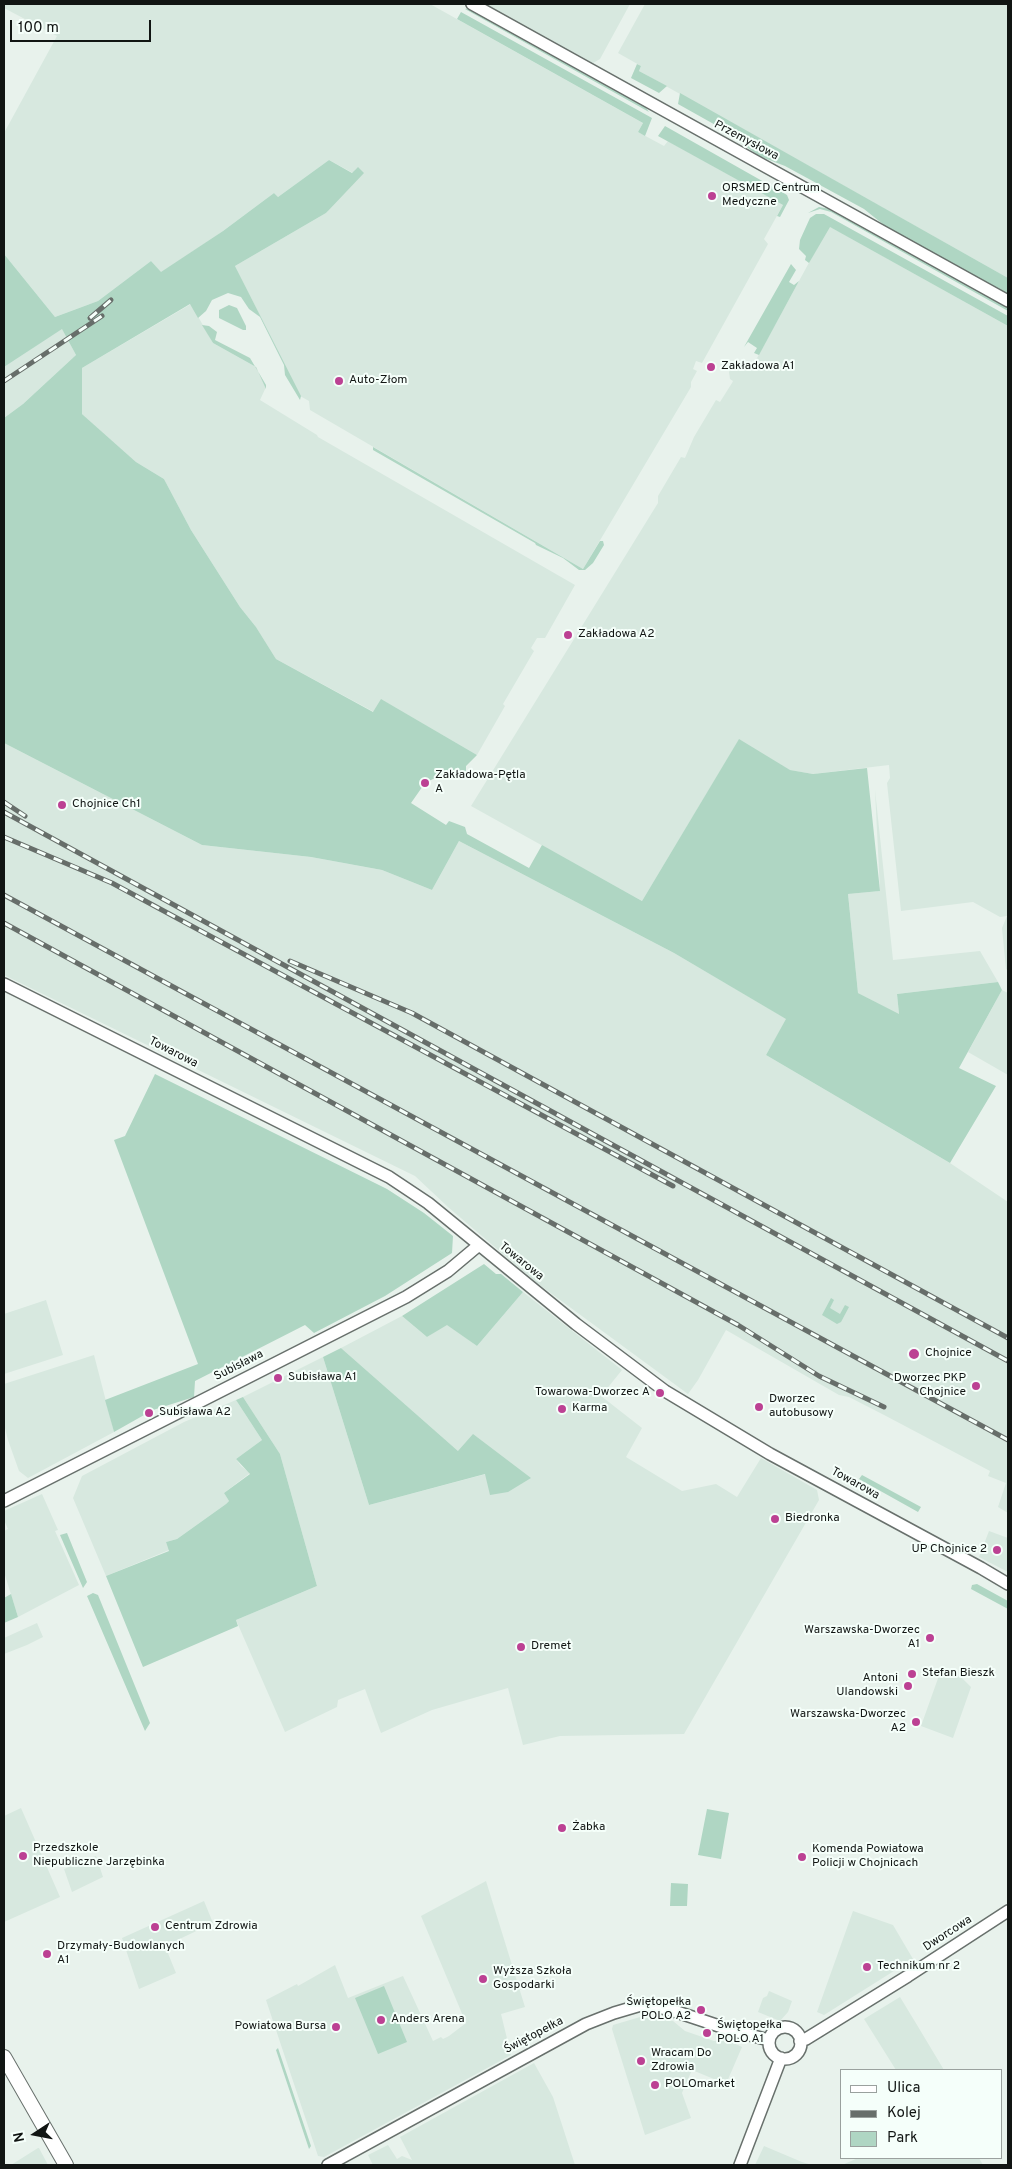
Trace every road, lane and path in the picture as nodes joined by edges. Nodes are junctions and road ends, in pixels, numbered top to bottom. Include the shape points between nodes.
1 (472, 4) edge
2 (1008, 301) edge
3 (4, 984) edge
4 (479, 1245) junction
5 (4, 1500) edge
6 (1008, 1584) edge
7 (1008, 1911) edge
8 (769, 2040) junction
9 (800, 2041) junction
10 (4, 2057) edge
11 (782, 2058) junction
12 (66, 2165) edge
13 (328, 2165) edge
14 (740, 2165) edge

1 - 2 street, Przemysłowa
3 - 4 street, Towarowa via 389,1177
4 - 5 street, Subisława via 448,1271 406,1297
4 - 6 street, Towarowa via 576,1324 666,1391 754,1444
7 - 9 street, Dworcowa
8 - 9 street via 776,2030 786,2027 796,2032
8 - 11 street via 772,2052
8 - 13 street, Świętopełka via 677,2012 641,2005 586,2024
9 - 11 street via 796,2054
10 - 12 main road
11 - 14 street

